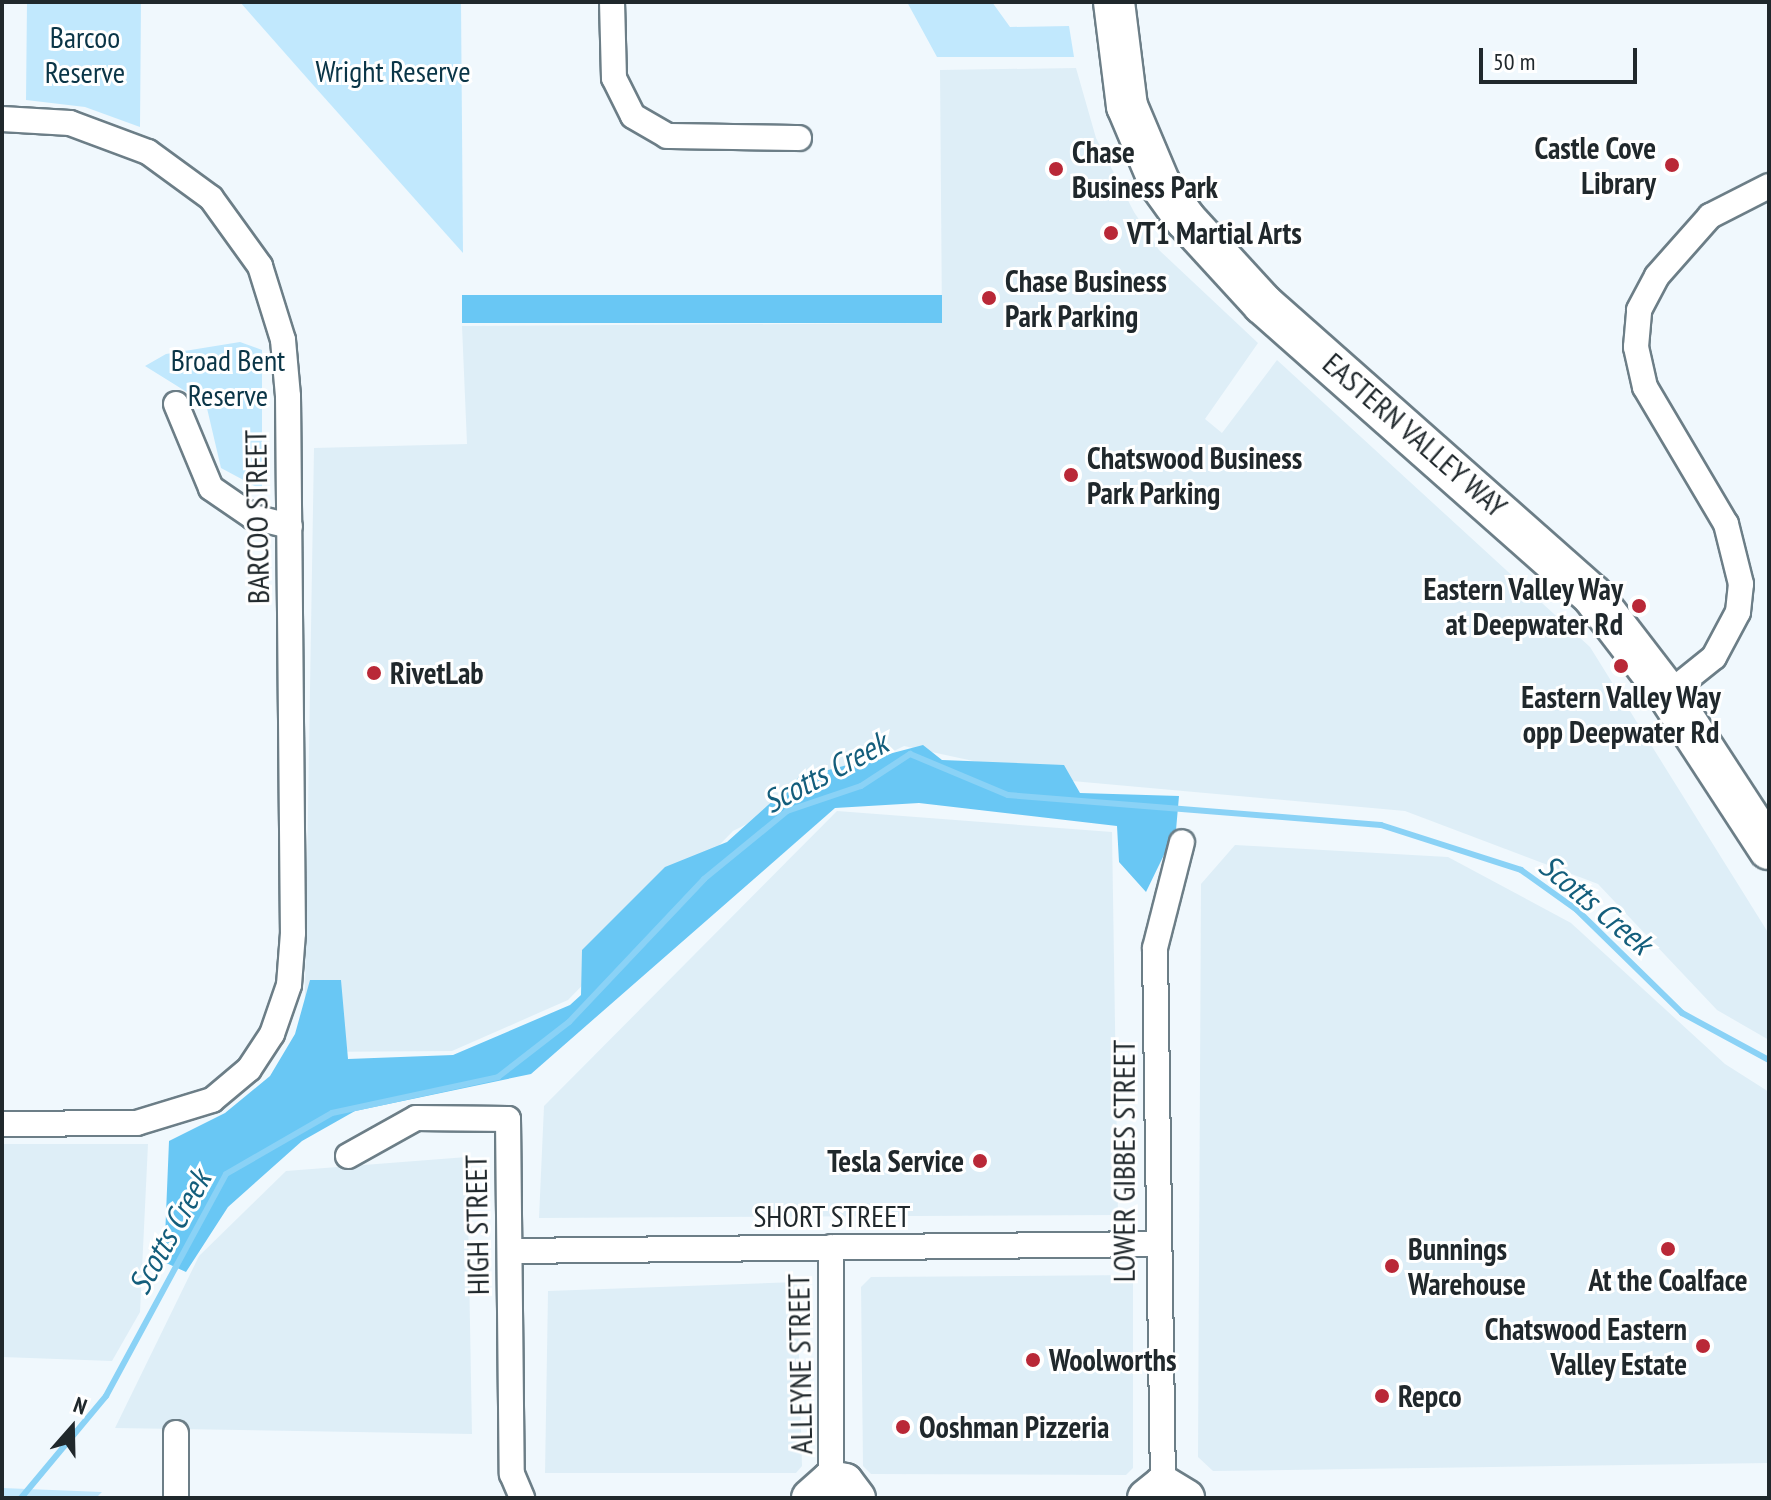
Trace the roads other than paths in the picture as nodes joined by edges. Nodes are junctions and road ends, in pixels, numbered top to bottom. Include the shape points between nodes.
1 (612, 2) edge
2 (1114, 2) edge
3 (2, 119) edge
4 (799, 138) dead end
5 (1769, 186) edge
6 (176, 404) dead end
7 (290, 526) junction
8 (1668, 694) junction
9 (1182, 842) dead end
10 (1769, 849) edge
11 (2, 1124) edge
12 (348, 1156) dead end
13 (1155, 1244) junction
14 (831, 1247) junction
15 (510, 1251) junction
16 (176, 1433) dead end
17 (833, 1492) edge
18 (1165, 1493) edge
19 (176, 1498) edge
20 (522, 1498) edge

1 - 4 street via 614,78 633,116 667,136
2 - 8 main road, EASTERN VALLEY WAY via 1127,106 1160,184 1186,220 1263,304 1561,564
3 - 7 street, BARCOO STREET via 107,132 176,170 239,231 260,266 283,340
5 - 8 street via 1710,216 1657,276 1639,310 1636,347 1645,387 1711,495 1732,540 1741,584 1738,612 1714,657
6 - 7 street via 211,488 253,517
7 - 11 street, BARCOO STREET via 293,960 272,1034 233,1085 188,1111 137,1123
8 - 10 main road, EASTERN VALLEY WAY
9 - 13 street, LOWER GIBBES STREET via 1155,948
12 - 15 street, HIGH STREET via 416,1118 508,1119
13 - 14 street, SHORT STREET
13 - 18 street, LOWER GIBBES STREET
14 - 15 street, SHORT STREET
14 - 17 street, ALLEYNE STREET
15 - 20 street, HIGH STREET via 512,1474
16 - 19 street

